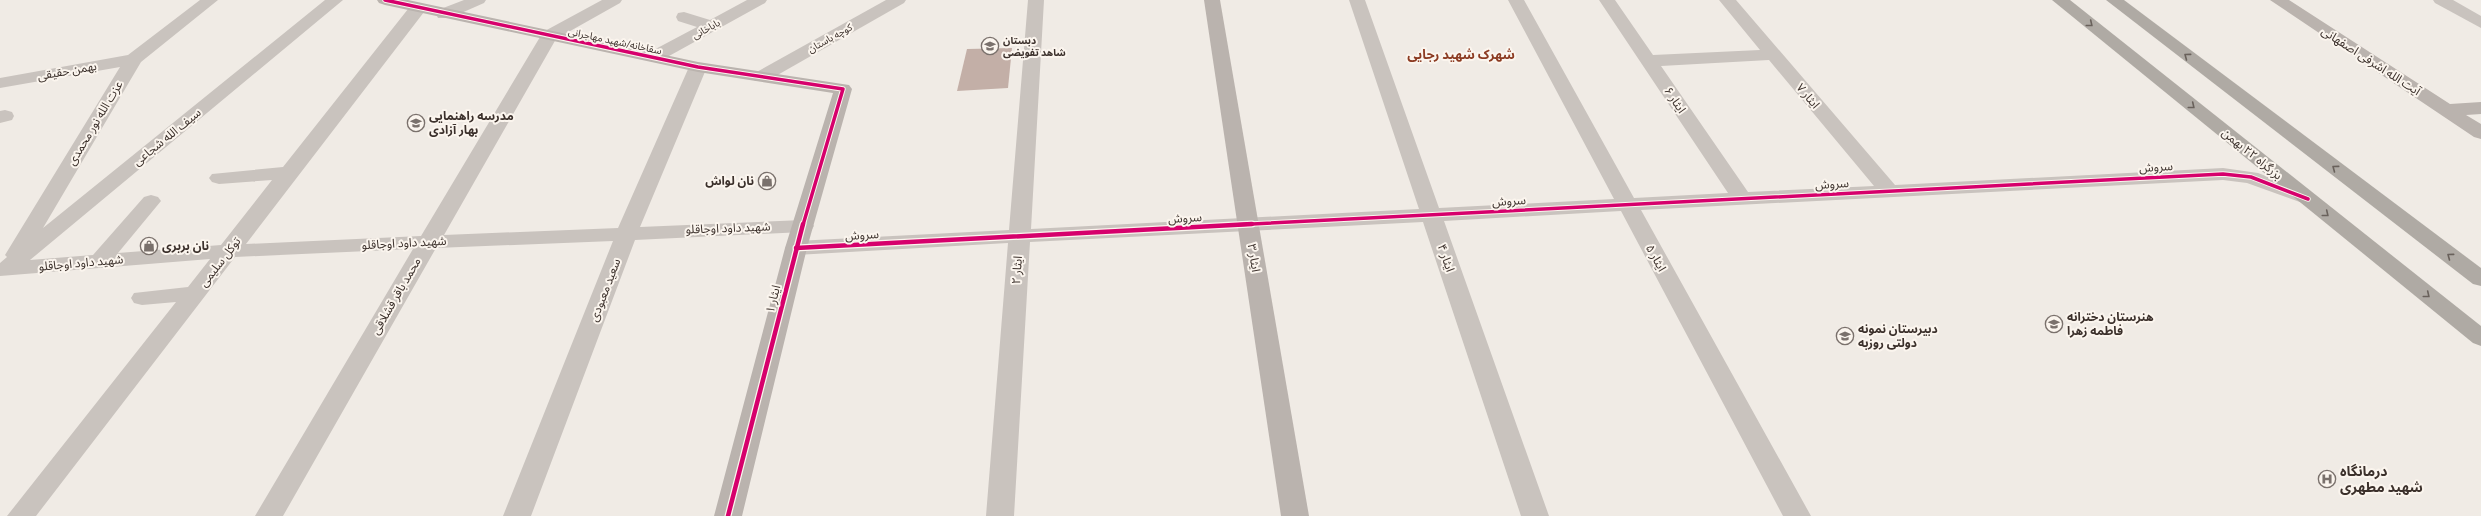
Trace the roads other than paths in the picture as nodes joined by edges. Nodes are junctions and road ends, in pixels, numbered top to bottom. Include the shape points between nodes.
1 (210, 0) edge
2 (335, 0) edge
3 (385, 0) edge
4 (478, 0) edge
5 (614, 0) edge
6 (757, 0) edge
7 (898, 0) edge
8 (1036, 0) edge
9 (1212, 0) edge
10 (1357, 0) edge
11 (1516, 0) edge
12 (1607, 0) edge
13 (1728, 0) edge
14 (2060, 0) edge
15 (2114, 0) edge
16 (2278, 0) edge
17 (2441, 0) edge
18 (418, 8) junction
19 (444, 14) junction
20 (684, 17) dead end
21 (2481, 23) edge
22 (711, 26) junction
23 (549, 36) junction
24 (1774, 55) junction
25 (654, 57) junction
26 (134, 59) junction
27 (1648, 61) junction
28 (698, 67) junction
29 (761, 76) junction
30 (0, 84) edge
31 (843, 89) joint
32 (2481, 108) edge
33 (2446, 110) junction
34 (2481, 133) edge
35 (2256, 157) junction
36 (289, 173) junction
37 (2223, 174) junction
38 (219, 178) dead end
39 (1889, 191) junction
40 (1742, 199) junction
41 (2308, 199) junction
42 (151, 201) dead end
43 (1627, 205) junction
44 (1431, 215) junction
45 (1248, 225) junction
46 (803, 226) junction
47 (628, 232) junction
48 (1020, 237) junction
49 (428, 242) junction
50 (796, 248) junction
51 (228, 251) junction
52 (100, 261) junction
53 (3, 272) edge
54 (2481, 279) edge
55 (195, 293) junction
56 (142, 298) dead end
57 (2481, 338) edge
58 (20, 516) edge
59 (269, 516) edge
60 (517, 516) edge
61 (728, 516) edge
62 (1000, 516) edge
63 (1295, 516) edge
64 (1535, 516) edge
65 (1797, 516) edge

1 - 26 street, عزت الله نور محمدی
2 - 53 street, سیف الله شجاعی
3 - 18 street, سقاخانه/شهید مهاجرانی
4 - 19 street
5 - 23 street
6 - 22 street, باباخانی
7 - 29 street, کوچه باستان
8 - 48 street, ایثار ۲
9 - 45 street, ایثار ۳
10 - 44 street, ایثار ۴
11 - 43 street, ایثار ۵
12 - 27 street, ایثار ۶
13 - 24 street, ایثار ۷
14 -> 35 highway, بزرگراه ۲۲ بهمن
54 -> 15 highway
16 - 33 street, آیت الله اشرفی اصفهانی
17 - 21 street
18 - 19 street, سقاخانه/شهید مهاجرانی
18 - 36 street, توکل سلیمی
19 - 23 street, سقاخانه/شهید مهاجرانی
20 - 22 street
22 - 25 street, باباخانی
23 - 25 street, سقاخانه/شهید مهاجرانی
23 - 49 street, محمد باقر قشلاقی
24 - 27 street
24 - 39 street, ایثار ۷
25 - 28 street, سقاخانه/شهید مهاجرانی
26 - 30 street, بهمن حقیقی
26 - 53 street, عزت الله نور محمدی
27 - 40 street, ایثار ۶
28 - 29 street, سقاخانه/شهید مهاجرانی
28 - 47 street, سعید معبودی
29 - 31 street, سقاخانه/شهید مهاجرانی
31 - 46 street, ایثار ۱
32 - 33 street
33 - 34 street, آیت الله اشرفی اصفهانی
35 - 37 street via 2247,167
35 - 41 highway, بزرگراه ۲۲ بهمن
36 - 38 street
36 - 51 street, توکل سلیمی
37 - 39 street, سروش
37 - 41 street via 2251,177
39 - 40 street, سروش
40 - 43 street, سروش
41 -> 57 highway, بزرگراه ۲۲ بهمن
42 - 52 street
43 - 44 street, سروش
43 - 65 street, ایثار ۵
44 - 45 street, سروش
44 - 64 street, ایثار ۴
45 - 48 street, سروش
45 - 63 street, ایثار ۳
46 - 47 street, شهید داود اوجاقلو
46 - 50 street, ایثار ۱
47 - 49 street, شهید داود اوجاقلو
47 - 60 street, سعید معبودی
48 - 50 street, سروش
48 - 62 street, ایثار ۲
49 - 51 street, شهید داود اوجاقلو
49 - 59 street, محمد باقر قشلاقی
50 - 61 street, ایثار ۱
51 - 52 street, شهید داود اوجاقلو
51 - 55 street, توکل سلیمی
52 - 53 street, شهید داود اوجاقلو
55 - 56 street
55 - 58 street, توکل سلیمی

